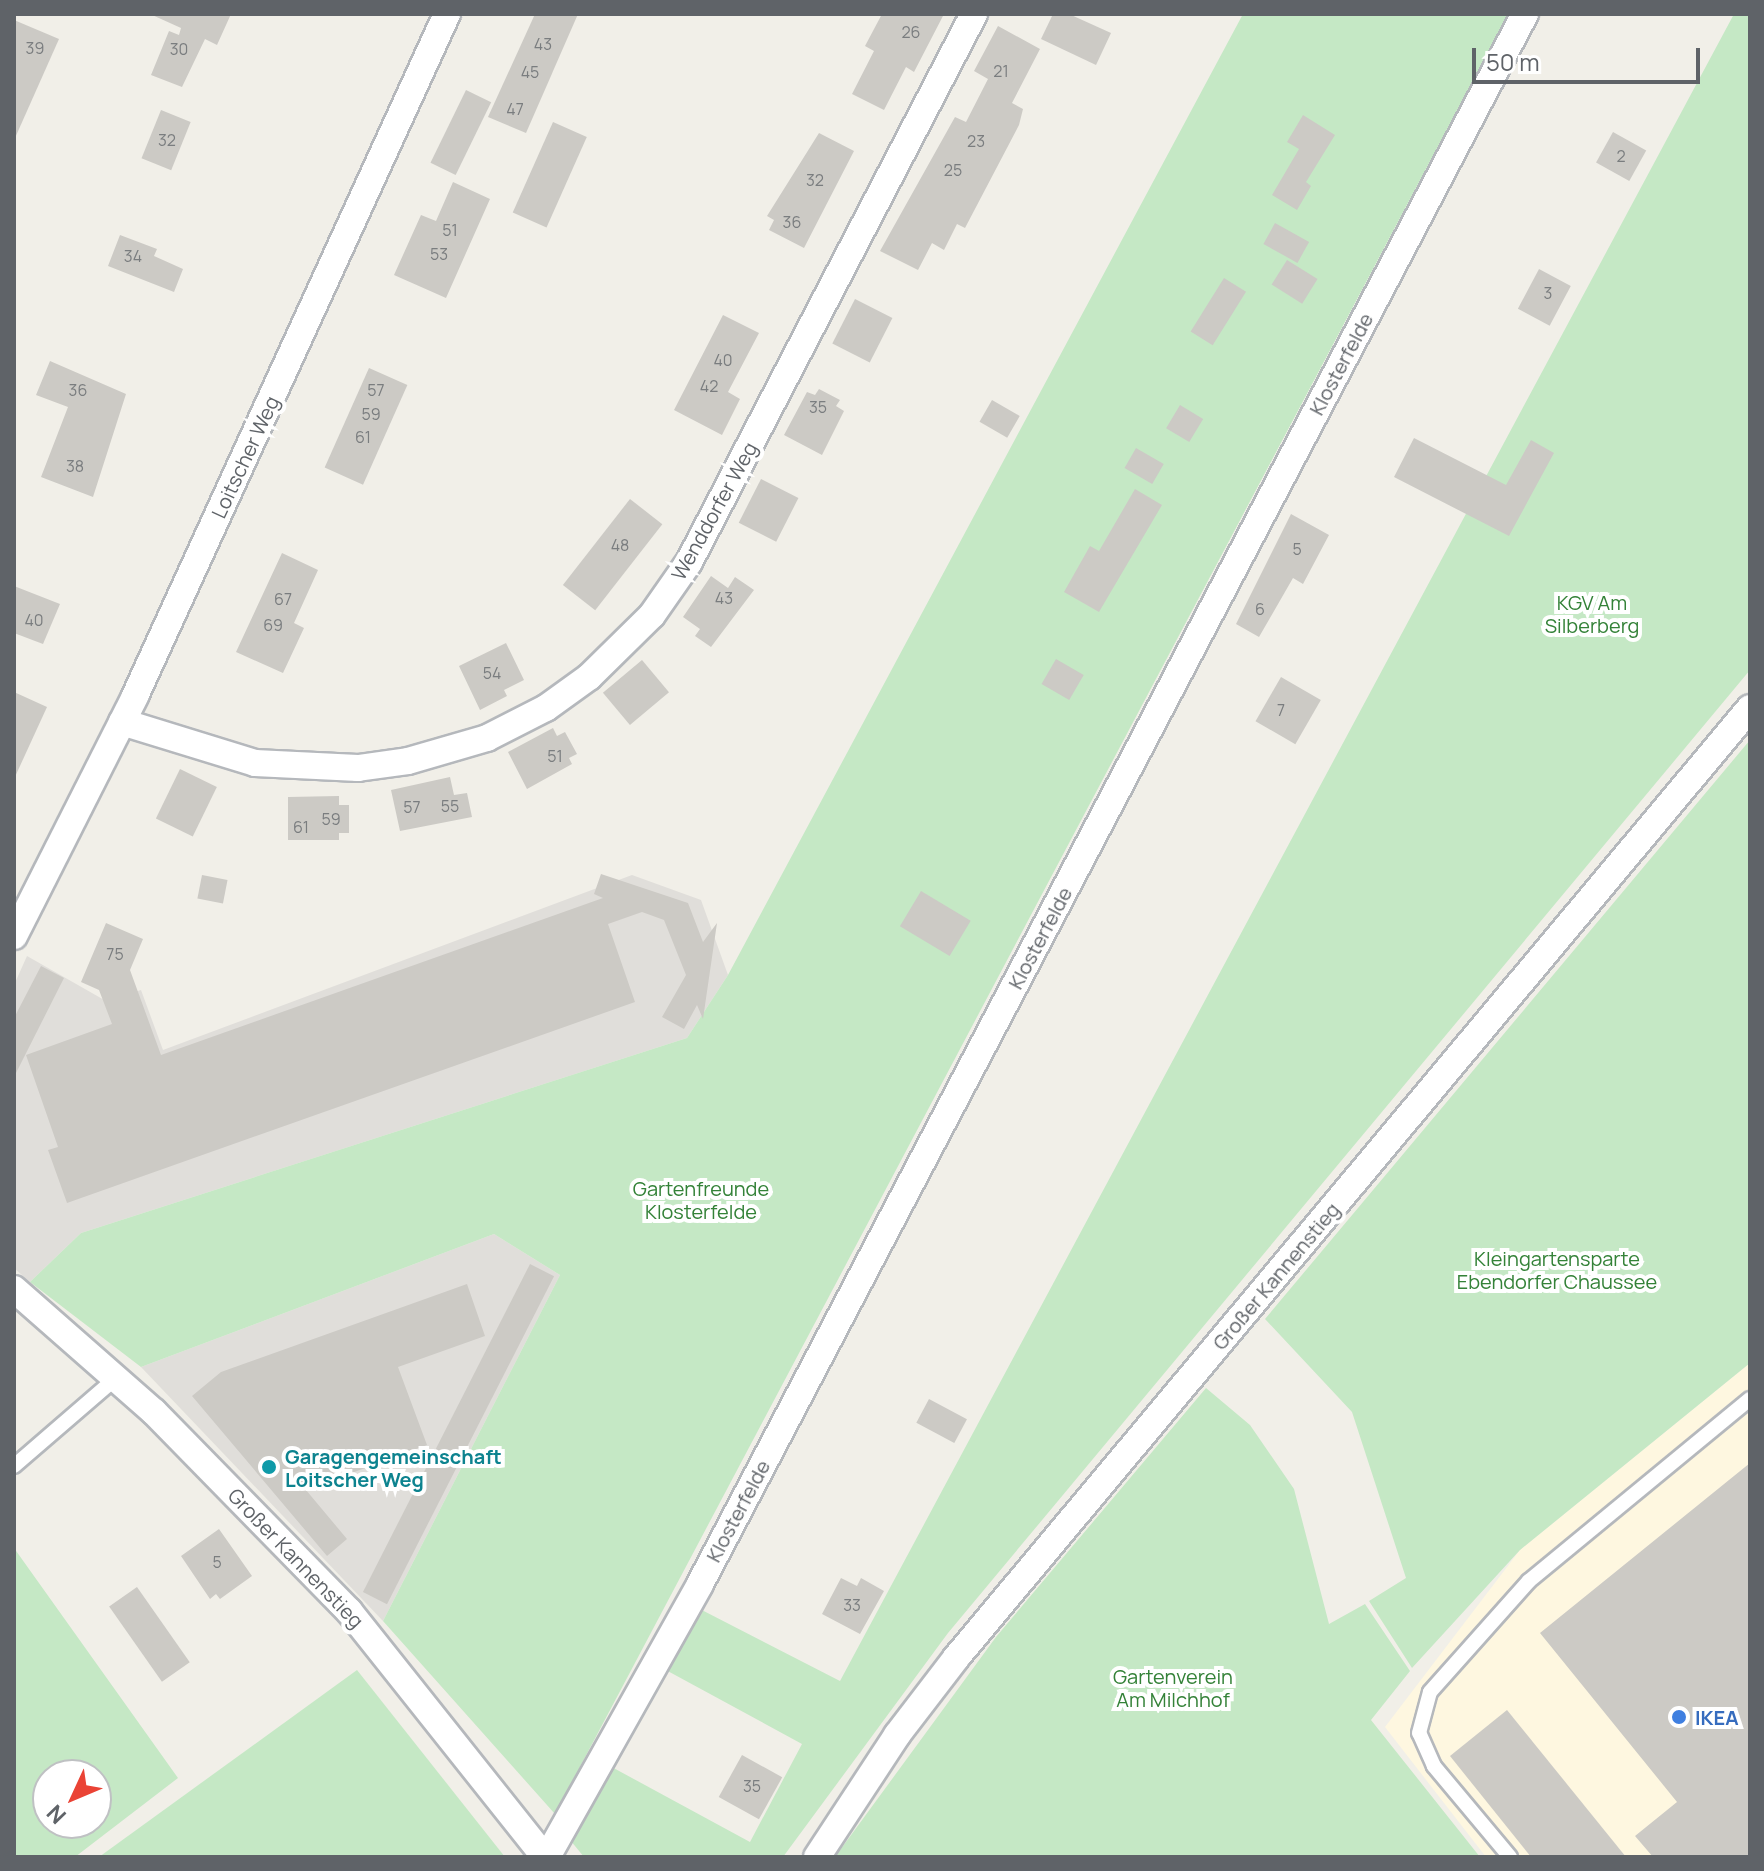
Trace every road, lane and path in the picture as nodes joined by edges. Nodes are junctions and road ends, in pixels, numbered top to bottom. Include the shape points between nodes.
1 (447, 14) edge
2 (974, 14) edge
3 (1525, 14) edge
4 (1750, 708) edge
5 (122, 722) junction
6 (23, 890) edge
7 (14, 936) edge
8 (14, 1289) edge
9 (117, 1377) junction
10 (1750, 1399) edge
11 (14, 1466) edge
12 (546, 1857) edge
13 (817, 1857) edge
14 (1510, 1857) edge

1 - 5 street, Loitscher Weg
2 - 5 street, Wenddorfer Weg via 689,562 652,615 589,677 546,708 487,738 408,761 358,768 255,763
3 - 12 street, Klosterfelde via 700,1584
4 - 13 street, Großer Kannenstieg via 956,1658 897,1735
5 - 6 street, Loitscher Weg
6 - 7 street, Loitscher Weg
8 - 9 street, Großer Kannenstieg
9 - 11 lane
9 - 12 street, Großer Kannenstieg via 349,1611
10 - 14 lane via 1529,1581 1430,1692 1419,1733 1434,1766

